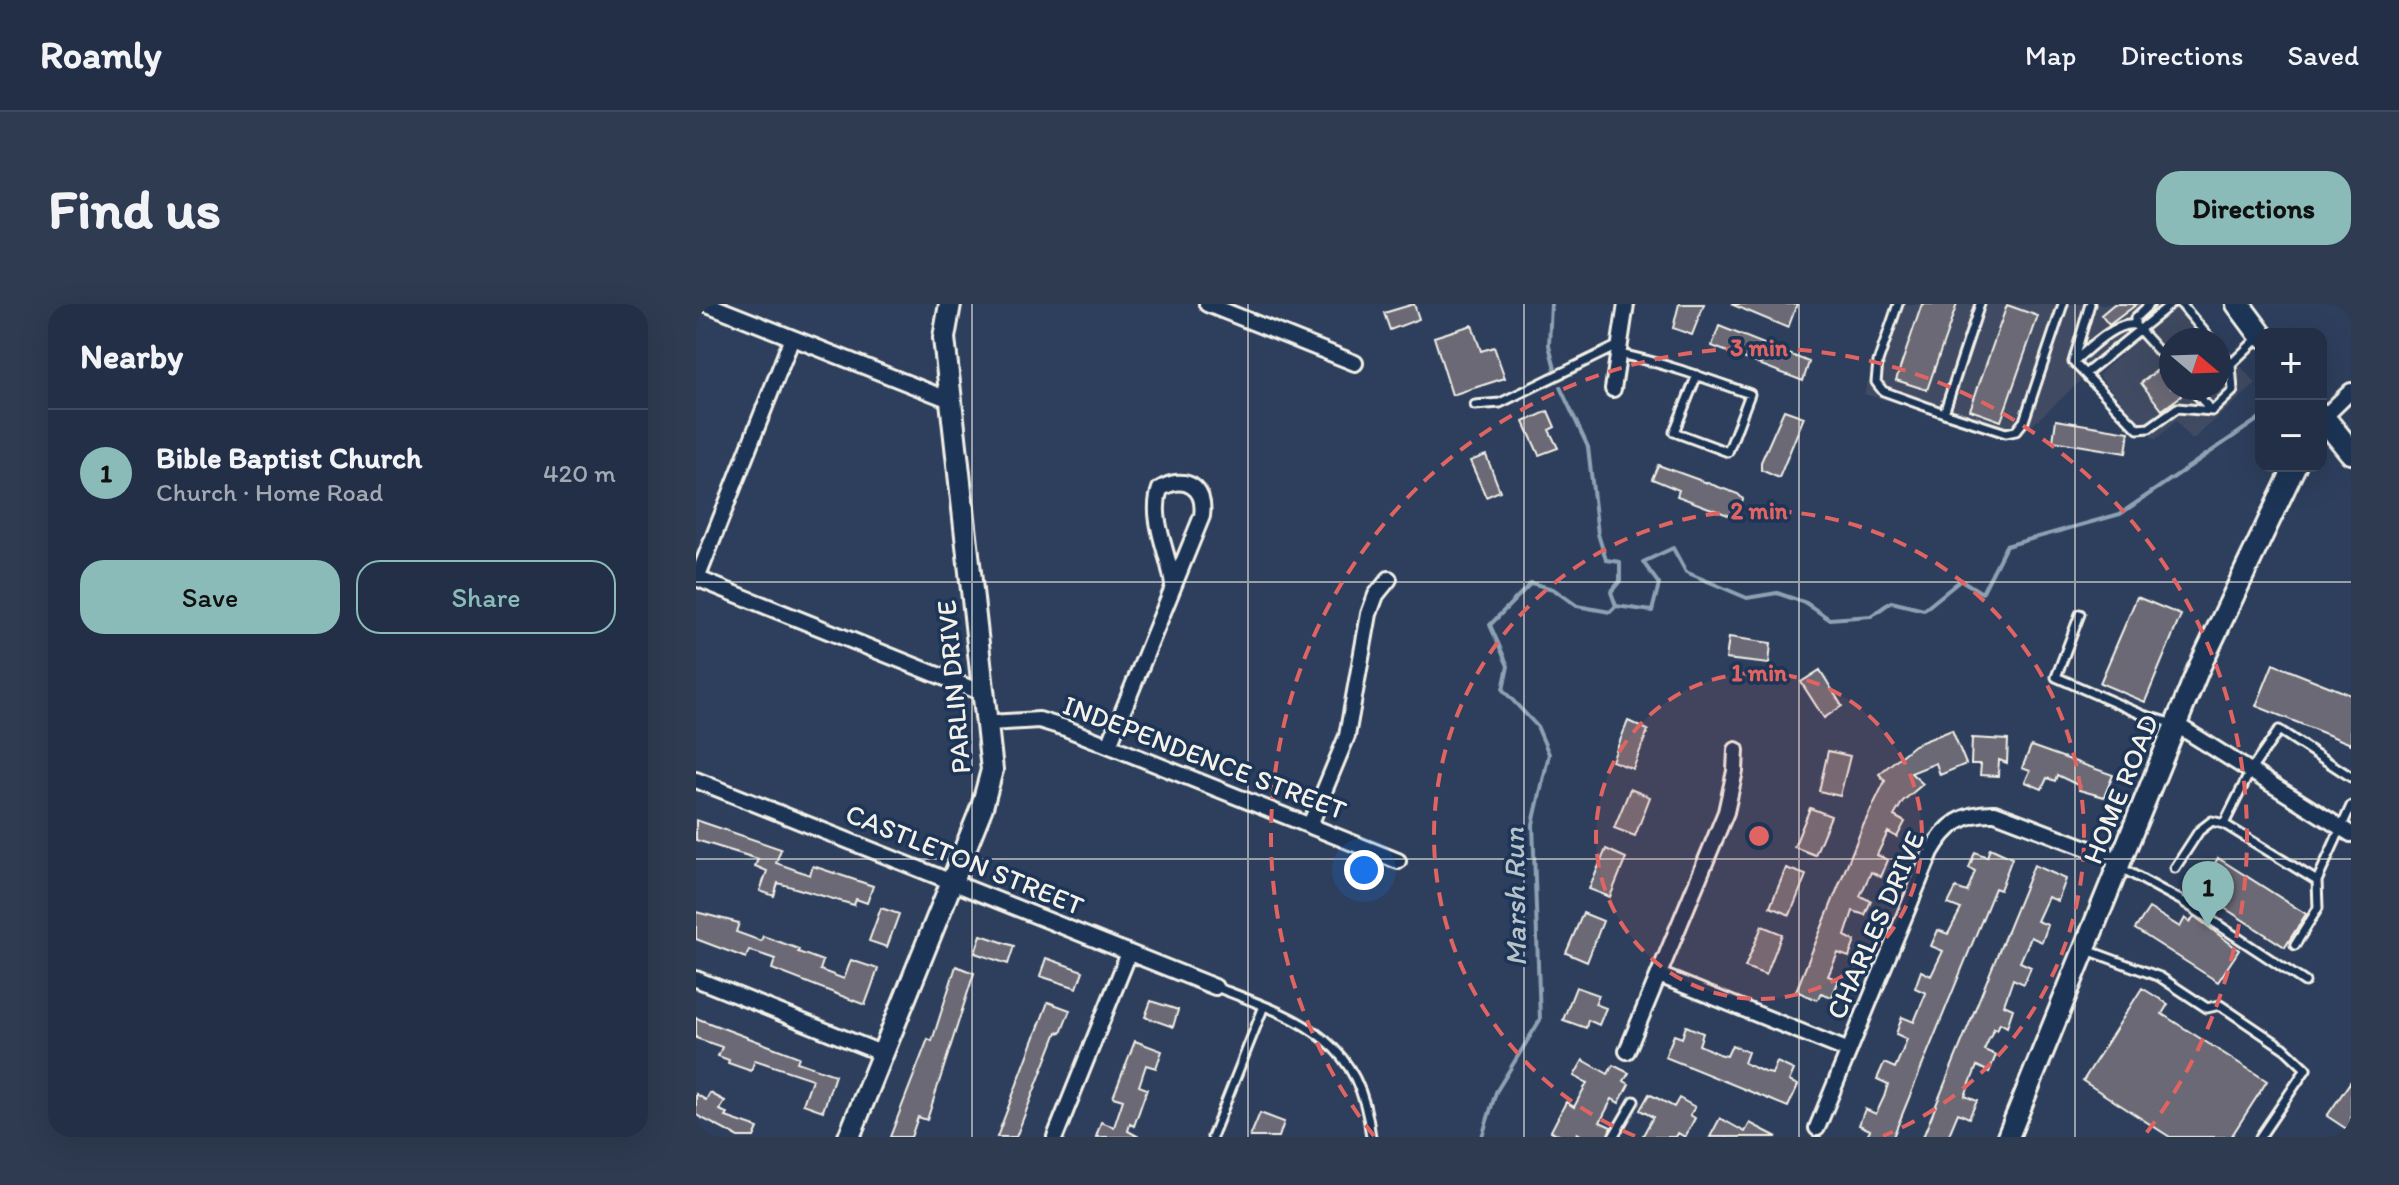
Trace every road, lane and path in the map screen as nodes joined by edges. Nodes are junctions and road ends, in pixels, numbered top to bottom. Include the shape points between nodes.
1 (707, 304) edge
2 (950, 304) edge
3 (1207, 304) edge
4 (1626, 304) edge
5 (1898, 304) edge
6 (1980, 304) edge
7 (2063, 304) edge
8 (2090, 304) edge
9 (2150, 304) edge
10 (2171, 304) edge
11 (2181, 304) edge
12 (2238, 304) edge
13 (2138, 327) junction
14 (2201, 328) edge
15 (2256, 328) edge
16 (792, 338) junction
17 (2255, 341) edge
18 (1618, 349) junction
19 (2159, 351) edge
20 (2073, 362) junction
21 (1355, 363) dead end
22 (2231, 364) joint
23 (2085, 374) junction
24 (1697, 375) junction
25 (1613, 389) dead end
26 (2351, 391) edge
27 (2231, 393) edge
28 (950, 400) junction
29 (2202, 400) edge
30 (2224, 400) edge
31 (1475, 405) dead end
32 (2212, 411) junction
33 (1944, 413) junction
34 (2327, 413) edge
35 (2327, 424) edge
36 (2351, 452) edge
37 (2292, 472) edge
38 (696, 579) edge
39 (1389, 579) dead end
40 (1173, 585) junction
41 (2080, 614) dead end
42 (985, 694) junction
43 (989, 723) junction
44 (2177, 725) junction
45 (1109, 745) junction
46 (1736, 750) dead end
47 (2251, 770) junction
48 (2351, 777) edge
49 (696, 780) edge
50 (2351, 806) edge
51 (2224, 824) junction
52 (1310, 825) junction
53 (2346, 831) edge
54 (1398, 861) dead end
55 (2120, 864) junction
56 (2175, 868) dead end
57 (2317, 881) junction
58 (951, 882) junction
59 (2295, 945) dead end
60 (2084, 949) junction
61 (1129, 953) junction
62 (1659, 975) junction
63 (696, 979) edge
64 (2305, 982) dead end
65 (1215, 987) joint
66 (1264, 1006) junction
67 (1627, 1051) dead end
68 (1849, 1051) junction
69 (881, 1053) junction
70 (1634, 1101) dead end
71 (1817, 1128) dead end
72 (849, 1137) edge
73 (1055, 1137) edge
74 (1212, 1137) edge
75 (1371, 1137) edge
76 (1613, 1137) edge
77 (2008, 1137) edge
78 (2260, 1137) edge

1 - 16 street
2 - 28 street, PARLIN DRIVE via 944,338
3 - 21 street
4 - 18 street
5 - 33 lane via 1876,382 1883,391
6 - 33 lane
7 - 33 lane via 2024,421 2016,431 2006,433
8 - 20 lane
9 - 13 lane via 2135,318
10 - 13 lane
11 - 14 lane
12 - 15 main road
13 - 19 lane
13 - 20 lane via 2127,323
13 - 23 lane
16 - 28 street
16 - 38 street
17 - 22 lane
18 - 24 lane
18 - 25 street
18 - 31 lane via 1500,403
20 - 23 lane
22 - 27 lane
23 - 32 lane via 2138,429 2149,428 2177,408
24 - 24 lane via 1750,394 1728,452 1674,432
26 - 34 street
28 - 42 street, PARLIN DRIVE
29 - 32 lane
30 - 32 lane
35 - 36 main road
37 - 44 street, HOME ROAD
38 - 42 street
39 - 52 street via 1369,614 1347,736
40 - 40 street via 1204,504 1193,485 1182,482 1160,489 1155,503
40 - 45 street
41 - 44 lane via 2056,677
42 - 43 street, PARLIN DRIVE
43 - 45 street, INDEPENDENCE STREET via 1039,720
43 - 58 street, PARLIN DRIVE via 989,787
44 - 47 street
44 - 55 street, HOME ROAD
45 - 52 street, INDEPENDENCE STREET
46 - 62 street via 1726,812
47 - 48 lane via 2279,730
47 - 51 lane
47 - 53 street
49 - 58 street, CASTLETON STREET
50 - 53 lane
51 - 56 lane via 2204,825
51 - 57 lane
52 - 54 street, INDEPENDENCE STREET
53 - 57 lane
55 - 60 street, HOME ROAD
55 - 64 lane
55 - 68 street, CHARLES DRIVE via 1995,813 1978,813 1949,826 1931,852
57 - 59 lane via 2318,908
58 - 61 street, CASTLETON STREET
58 - 69 street, PARLIN DRIVE
60 - 77 street, HOME ROAD
60 - 78 lane via 2160,977 2207,1008 2220,1005 2306,1069
61 - 65 street, CASTLETON STREET
61 - 73 street
62 - 67 street
62 - 68 street
63 - 69 street
65 - 66 lane
66 - 74 lane
66 - 75 lane via 1322,1034 1347,1060 1368,1105
68 - 71 street, CHARLES DRIVE
69 - 72 street, PARLIN DRIVE
70 - 76 lane

